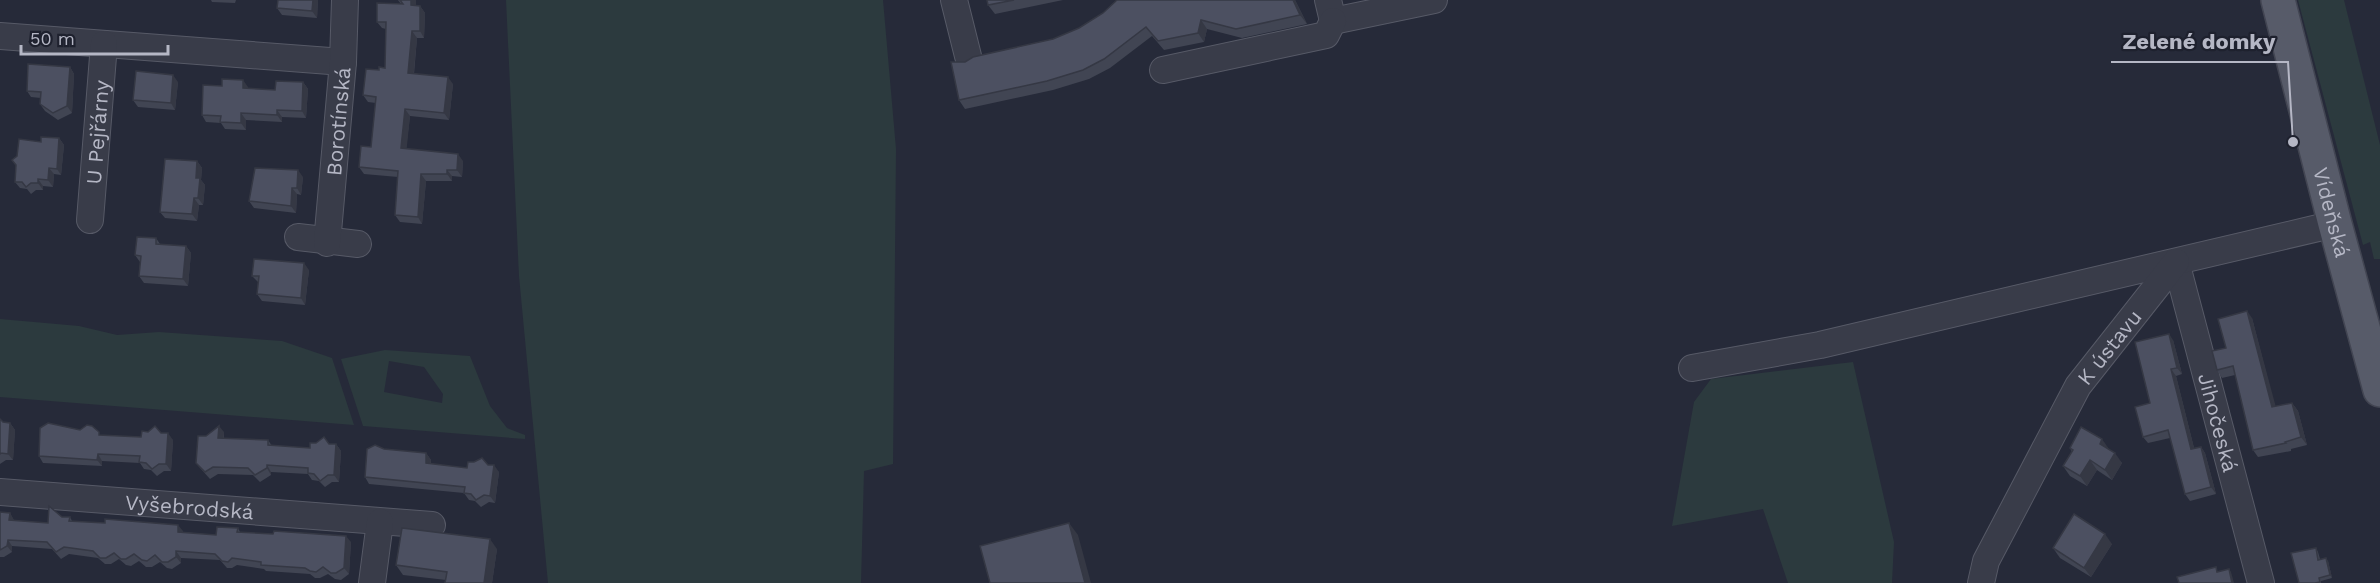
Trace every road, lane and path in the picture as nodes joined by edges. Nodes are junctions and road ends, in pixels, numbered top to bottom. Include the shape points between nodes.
1 (345, 0) edge
2 (954, 0) edge
3 (1434, 0) edge
4 (2278, 0) edge
5 (1331, 10) edge
6 (0, 36) edge
7 (104, 44) junction
8 (968, 56) dead end
9 (343, 63) junction
10 (1163, 70) dead end
11 (90, 220) dead end
12 (2335, 224) junction
13 (298, 237) dead end
14 (327, 242) junction
15 (358, 244) dead end
16 (2176, 262) junction
17 (1692, 368) dead end
18 (2380, 390) edge
19 (0, 492) edge
20 (380, 522) junction
21 (432, 525) dead end
22 (372, 583) edge
23 (1981, 583) edge
24 (2261, 583) edge

1 - 9 street, Borotínská
2 - 8 street
3 - 5 street
4 - 12 main road, Vídeňská
5 - 10 street via 1326,35
6 - 7 street
7 - 9 street
7 - 11 street, U Pejřárny
9 - 14 street, Borotínská
12 - 16 street
12 - 18 main road, Vídeňská
13 - 14 street
14 - 15 street
16 - 17 street via 1820,345
16 - 23 street, K ústavu via 2078,386 1986,561
16 - 24 street, Jihočeská
19 - 20 street, Vyšebrodská
20 - 21 street, Vyšebrodská
20 - 22 street

